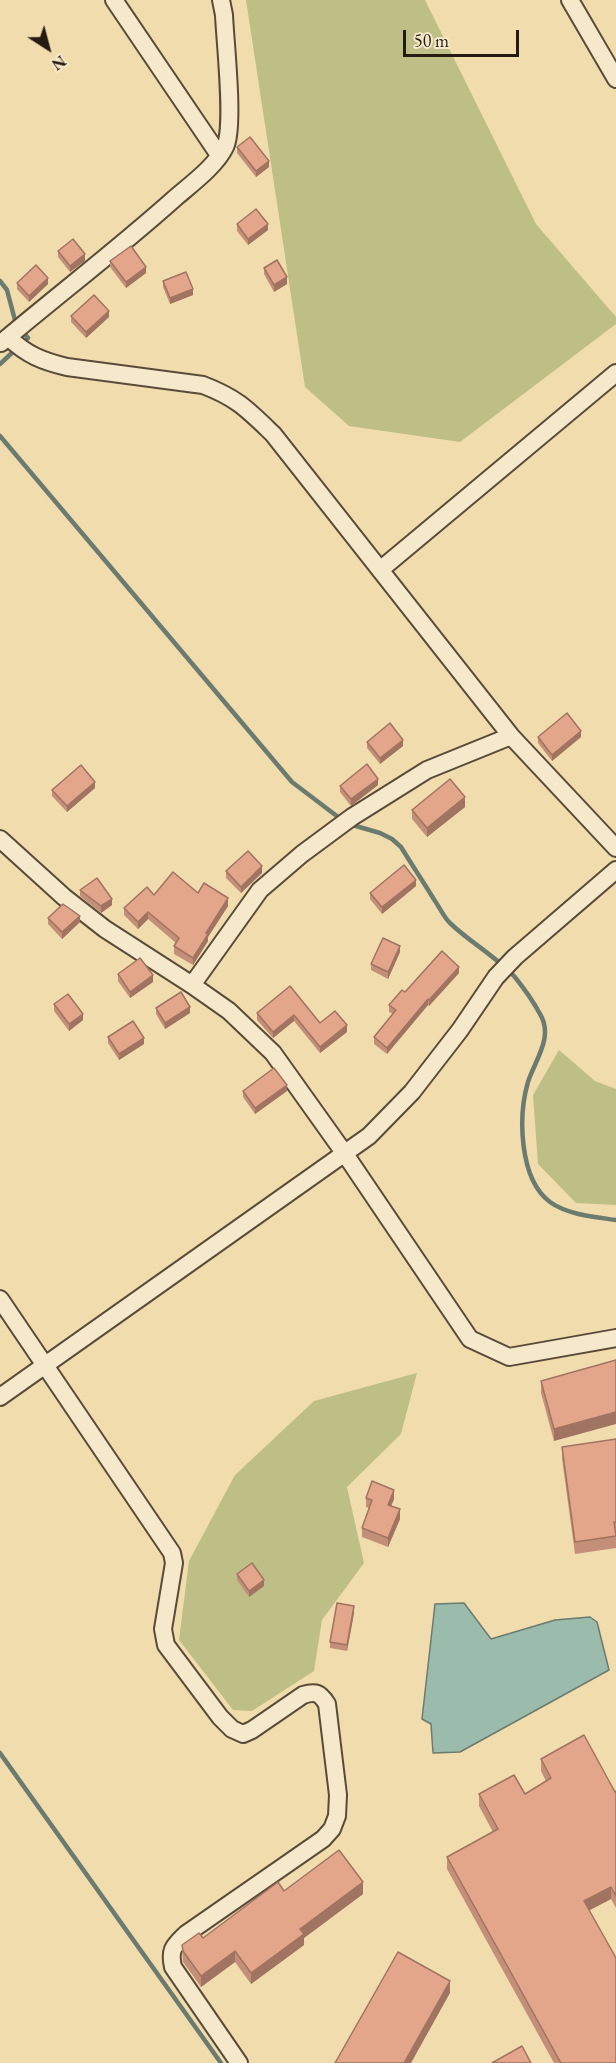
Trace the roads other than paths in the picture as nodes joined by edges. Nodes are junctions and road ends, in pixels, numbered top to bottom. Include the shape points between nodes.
1 (114, 0) edge
2 (221, 0) edge
3 (570, 0) edge
4 (616, 79) edge
5 (219, 155) junction
6 (4, 340) edge
7 (616, 373) edge
8 (380, 570) junction
9 (511, 736) junction
10 (0, 840) edge
11 (616, 848) edge
12 (616, 870) edge
13 (192, 985) junction
14 (345, 1154) junction
15 (0, 1299) edge
16 (616, 1338) edge
17 (46, 1365) junction
18 (0, 1397) edge
19 (239, 2063) edge

1 - 5 street
2 - 5 street via 229,132 226,147
3 - 4 street
5 - 6 street via 162,210
6 - 8 street via 48,363 67,368 184,381 222,392 243,405 273,434
7 - 8 street
8 - 9 street
9 - 11 street
9 - 13 street via 427,771 302,854 260,890
10 - 13 street via 105,929
12 - 14 street via 515,957 412,1092 369,1136
13 - 14 street via 229,1011 273,1053
14 - 16 street via 470,1339 509,1357
14 - 17 street
15 - 17 street
17 - 18 street
17 - 19 street via 172,1552 174,1563 164,1629 166,1645 220,1717 243,1734 303,1695 321,1695 327,1704 338,1796 332,1829 186,1934 171,1955 173,1967

